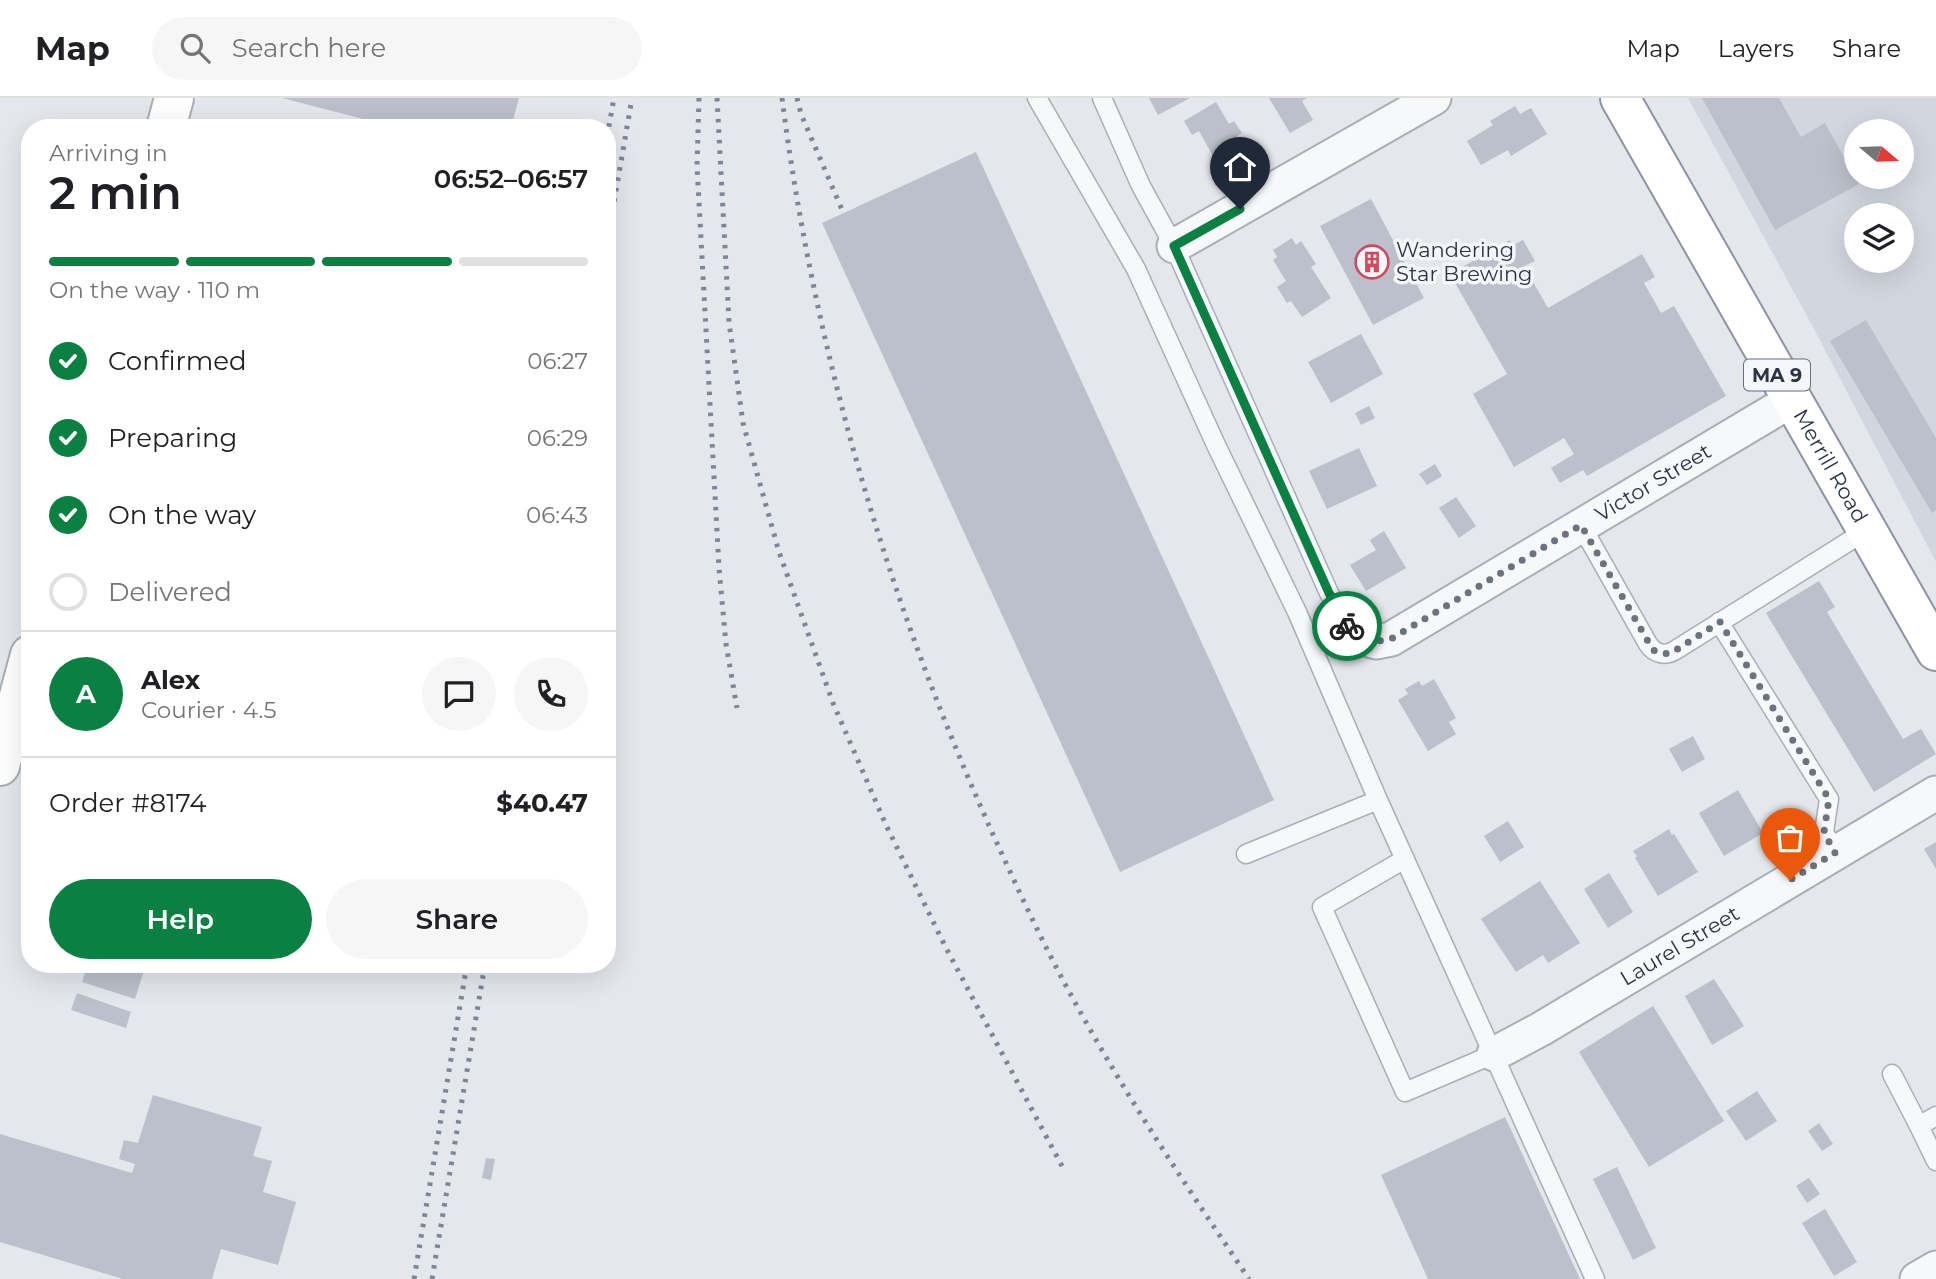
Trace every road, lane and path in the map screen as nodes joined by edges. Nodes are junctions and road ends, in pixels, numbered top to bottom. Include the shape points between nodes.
1 (174, 98) edge
2 (1037, 98) edge
3 (1102, 98) edge
4 (1434, 98) edge
5 (1620, 98) edge
6 (168, 119) edge
7 (1174, 246) junction
8 (1791, 400) junction
9 (1581, 525) junction
10 (1867, 530) junction
11 (1720, 622) junction
12 (1366, 639) joint
13 (1936, 651) edge
14 (21, 688) edge
15 (0, 766) edge
16 (1936, 793) edge
17 (1378, 800) junction
18 (1835, 853) junction
19 (1246, 855) dead end
20 (1405, 859) junction
21 (1494, 1054) junction
22 (1892, 1074) dead end
23 (1936, 1116) edge
24 (1919, 1126) junction
25 (1936, 1161) edge
26 (1936, 1268) edge
27 (1595, 1279) edge
28 (1917, 1279) edge

1 - 6 main road
2 - 17 lane via 1136,269 1297,612
3 - 7 lane
4 - 7 street
5 - 8 main road, Merrill Road / MA 9
7 - 12 lane via 1340,615 1351,631
8 - 9 street, Victor Street
8 - 10 main road, Merrill Road / MA 9
9 - 11 lane via 1653,650 1671,653
9 - 12 street, Victor Street via 1391,639
10 - 11 lane
10 - 13 main road, Merrill Road / MA 9
11 - 18 lane via 1829,799 1824,832
14 - 15 main road
16 - 18 street, Laurel Street
17 - 19 lane
17 - 20 lane
18 - 21 street, Laurel Street
20 - 21 lane
20 - 21 lane via 1322,907 1399,1079 1405,1092
21 - 27 lane
22 - 24 lane
23 - 24 lane
24 - 25 lane
26 - 28 street

